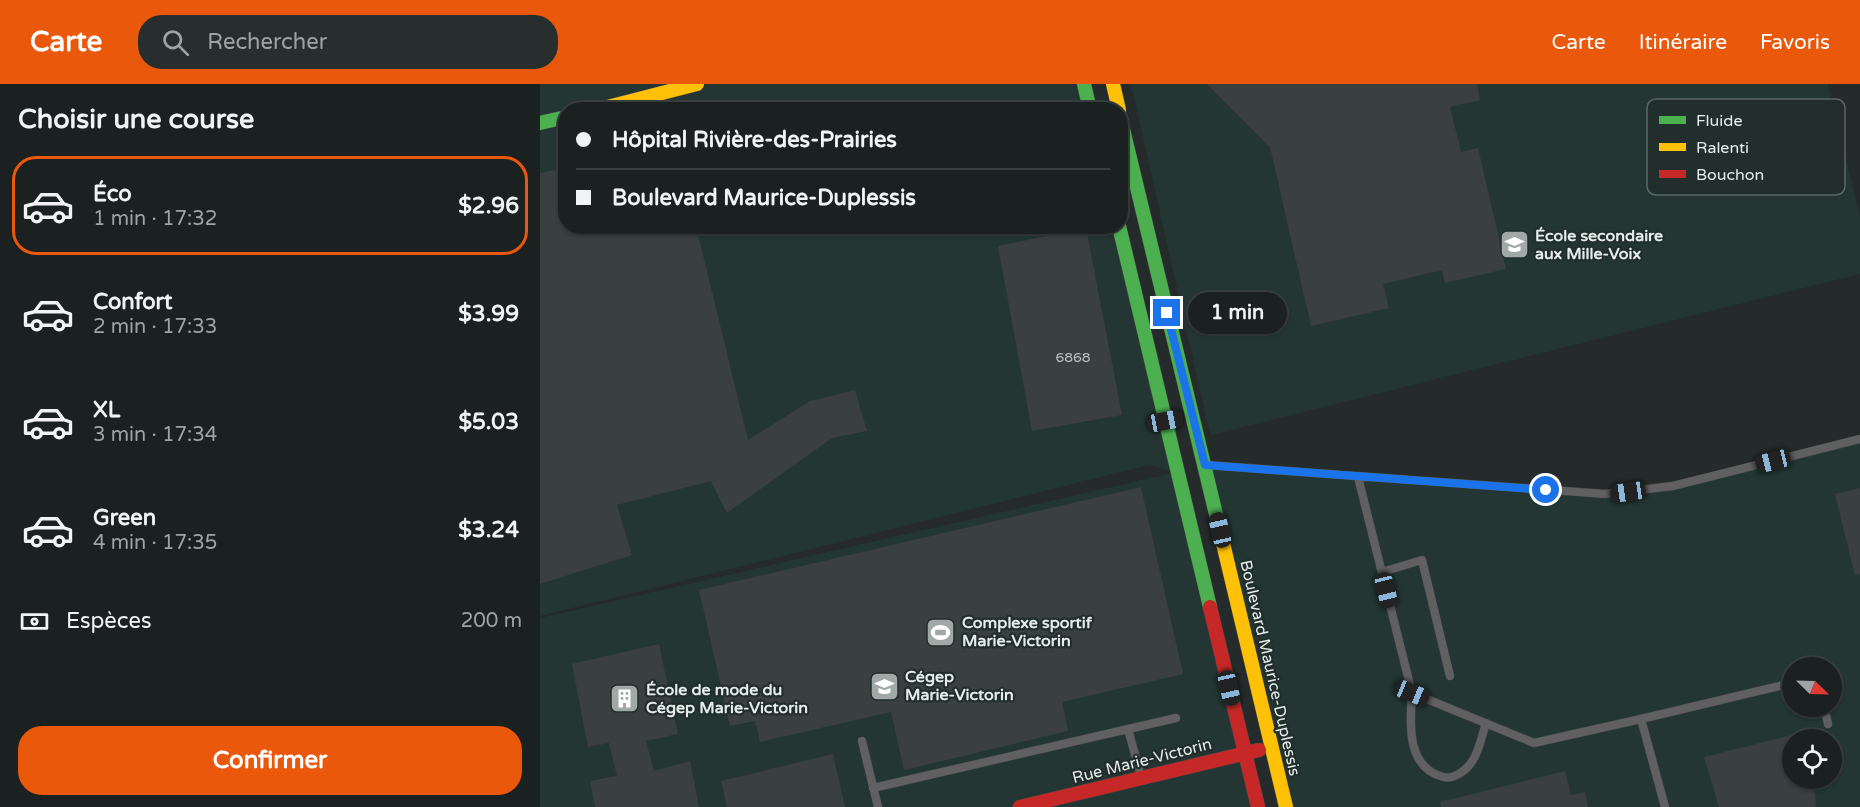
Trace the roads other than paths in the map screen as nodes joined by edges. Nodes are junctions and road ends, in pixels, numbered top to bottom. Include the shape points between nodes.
1 (697, 84) edge
2 (1084, 84) edge
3 (1113, 84) edge
4 (627, 102) edge
5 (1088, 102) edge
6 (1117, 102) edge
7 (558, 119) edge
8 (540, 123) edge
9 (1128, 161) edge
10 (1122, 234) edge
11 (1164, 358) junction
12 (1860, 439) edge
13 (1205, 465) junction
14 (1358, 477) junction
15 (1382, 572) junction
16 (1450, 676) dead end
17 (1782, 685) edge
18 (1412, 693) junction
19 (1826, 717) edge
20 (1176, 718) dead end
21 (1641, 719) junction
22 (1486, 723) junction
23 (1828, 724) dead end
24 (1128, 729) junction
25 (862, 741) dead end
26 (1271, 747) junction
27 (1245, 753) junction
28 (1141, 778) junction
29 (873, 788) junction
30 (878, 807) edge
31 (1020, 807) edge
32 (1258, 807) edge
33 (1286, 807) edge
34 (1665, 807) edge

1 - 4 street
2 - 5 street
3 - 6 street
7 - 8 street
9 - 11 street, Boulevard Maurice-Duplessis
10 - 11 street, Boulevard Maurice-Duplessis
11 - 13 street, Boulevard Maurice-Duplessis
11 - 27 street, Boulevard Maurice-Duplessis via 1169,420
12 - 14 lane via 1673,486 1605,495
13 - 14 lane
13 - 26 street, Boulevard Maurice-Duplessis via 1206,488
14 - 15 lane
15 - 16 lane via 1422,560
15 - 18 lane
17 - 21 lane
18 - 22 lane
18 - 22 lane via 1414,751 1423,767 1434,774 1448,778 1461,772 1472,761
19 - 23 lane
20 - 24 lane
21 - 22 lane via 1534,742
21 - 34 lane
24 - 28 lane
24 - 29 lane
25 - 29 lane
26 - 27 street, Rue Marie-Victorin
26 - 33 street, Boulevard Maurice-Duplessis
27 - 28 street, Rue Marie-Victorin
27 - 32 street, Boulevard Maurice-Duplessis
28 - 31 street, Rue Marie-Victorin
29 - 30 lane

